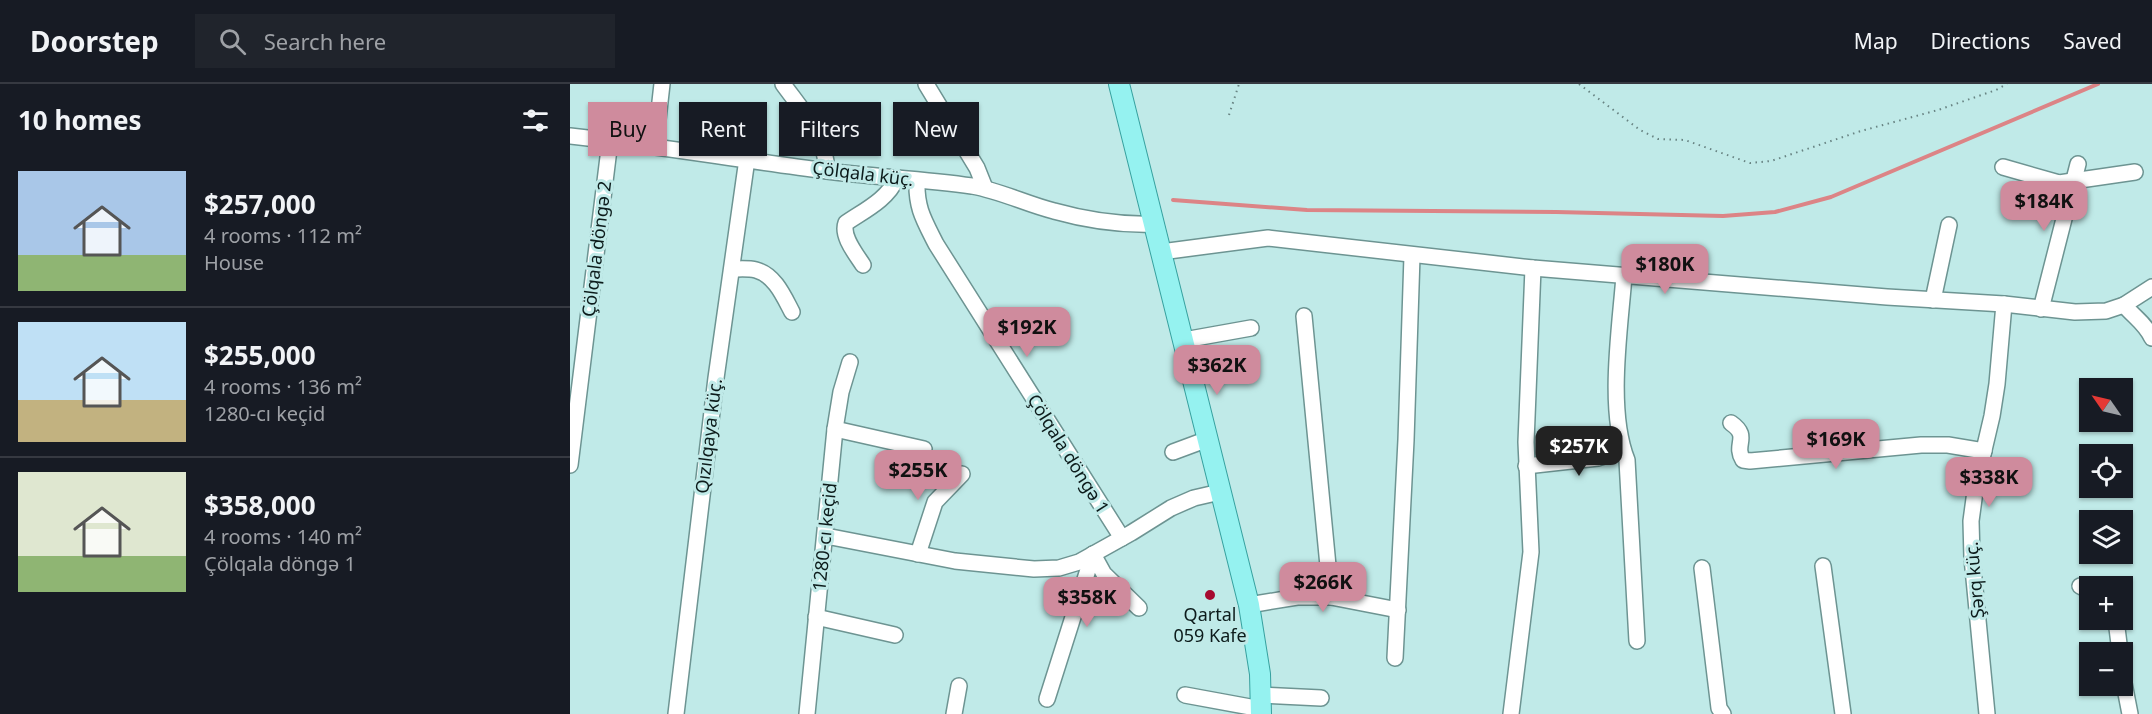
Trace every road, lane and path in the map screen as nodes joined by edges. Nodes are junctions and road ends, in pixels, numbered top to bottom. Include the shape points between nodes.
1 (663, 84) edge
2 (783, 84) edge
3 (926, 84) edge
4 (1119, 84) edge
5 (1239, 84) edge
6 (1579, 84) edge
7 (2007, 84) edge
8 (661, 102) edge
9 (1229, 115) dead end
10 (570, 136) edge
11 (588, 138) edge
12 (667, 148) edge
13 (608, 156) edge
14 (747, 159) junction
15 (2078, 164) dead end
16 (2003, 167) dead end
17 (827, 171) junction
18 (2135, 172) dead end
19 (897, 178) junction
20 (917, 180) junction
21 (2074, 182) junction
22 (985, 188) junction
23 (1153, 224) junction
24 (1948, 225) dead end
25 (1161, 252) junction
26 (1412, 256) junction
27 (862, 265) dead end
28 (1533, 268) junction
29 (732, 269) junction
30 (1624, 276) junction
31 (2152, 287) edge
32 (1933, 300) junction
33 (2004, 304) junction
34 (2124, 305) junction
35 (2041, 309) junction
36 (792, 312) dead end
37 (1304, 316) dead end
38 (1251, 328) dead end
39 (2150, 329) edge
40 (1184, 340) junction
41 (850, 362) dead end
42 (1731, 423) dead end
43 (835, 429) junction
44 (1208, 439) junction
45 (924, 449) dead end
46 (1623, 450) junction
47 (1984, 451) junction
48 (1173, 452) dead end
49 (570, 465) edge
50 (1526, 466) junction
51 (962, 474) dead end
52 (1220, 492) junction
53 (826, 536) junction
54 (1122, 538) junction
55 (918, 554) junction
56 (1093, 554) junction
57 (1823, 566) dead end
58 (1702, 568) dead end
59 (1331, 597) junction
60 (1249, 605) junction
61 (1139, 608) dead end
62 (1398, 610) junction
63 (816, 617) junction
64 (895, 635) dead end
65 (1637, 641) dead end
66 (1395, 658) dead end
67 (959, 686) dead end
68 (1185, 695) dead end
69 (2126, 696) edge
70 (1321, 698) dead end
71 (1047, 699) dead end
72 (1261, 706) edge
73 (676, 714) edge
74 (807, 714) edge
75 (954, 714) edge
76 (1511, 714) edge
77 (1723, 714) edge
78 (1843, 714) edge
79 (1987, 714) edge
80 (2130, 714) edge

1 - 8 street
2 - 17 street via 819,135
3 - 22 street
4 - 23 main road
5 - 9 path
6 - 7 path via 1658,139 1685,140 1750,164 1938,110
10 - 11 street, Çölqala küç.
12 - 14 street, Çölqala küç.
13 - 49 street, Çölqala döngə 2
14 - 17 street, Çölqala küç.
14 - 29 street, Qızılqaya küç.
15 - 21 street
16 - 21 street via 2059,183
17 - 19 street, Çölqala küç.
18 - 21 street
19 - 20 street, Çölqala küç.
19 - 27 street via 882,198 846,223 846,235
20 - 22 street, Çölqala küç.
20 - 54 street, Çölqala döngə 1 via 916,199 936,244
21 - 35 street
22 - 23 street, Çölqala küç. via 1071,215 1116,223
23 - 25 main road
24 - 32 street
25 - 26 street via 1268,238
25 - 40 main road
26 - 28 street
26 - 62 street
28 - 30 street
28 - 50 street
29 - 36 street via 755,270 766,275 778,286
29 - 73 street, Qızılqaya küç.
30 - 32 street
30 - 46 street via 1617,396
31 - 34 street
32 - 33 street
33 - 35 street
33 - 47 street, Şərq küç. via 1997,384
34 - 35 street via 2089,313
34 - 39 street
37 - 59 street
38 - 40 street
40 - 44 main road
41 - 43 street, 1280-cı keçid
42 - 47 street via 1740,429 1739,454 1750,461 1921,445
43 - 45 street
43 - 53 street, 1280-cı keçid
44 - 48 street
44 - 52 main road
46 - 50 street via 1598,458
46 - 65 street via 1627,460
47 - 79 street, Şərq küç. via 1973,501 1971,538
50 - 76 street via 1531,552
51 - 55 street via 935,502
52 - 54 street via 1172,508
52 - 60 main road
53 - 55 street
53 - 63 street, 1280-cı keçid
54 - 56 street
55 - 56 street via 1034,569 1059,568
56 - 61 street via 1104,574
56 - 71 street
57 - 78 street
58 - 77 street via 1719,708
59 - 60 street via 1297,597
59 - 62 street
60 - 72 main road via 1258,652
62 - 66 street
63 - 64 street
63 - 74 street, 1280-cı keçid
67 - 75 street
68 - 72 street
69 - 80 street
70 - 72 street

